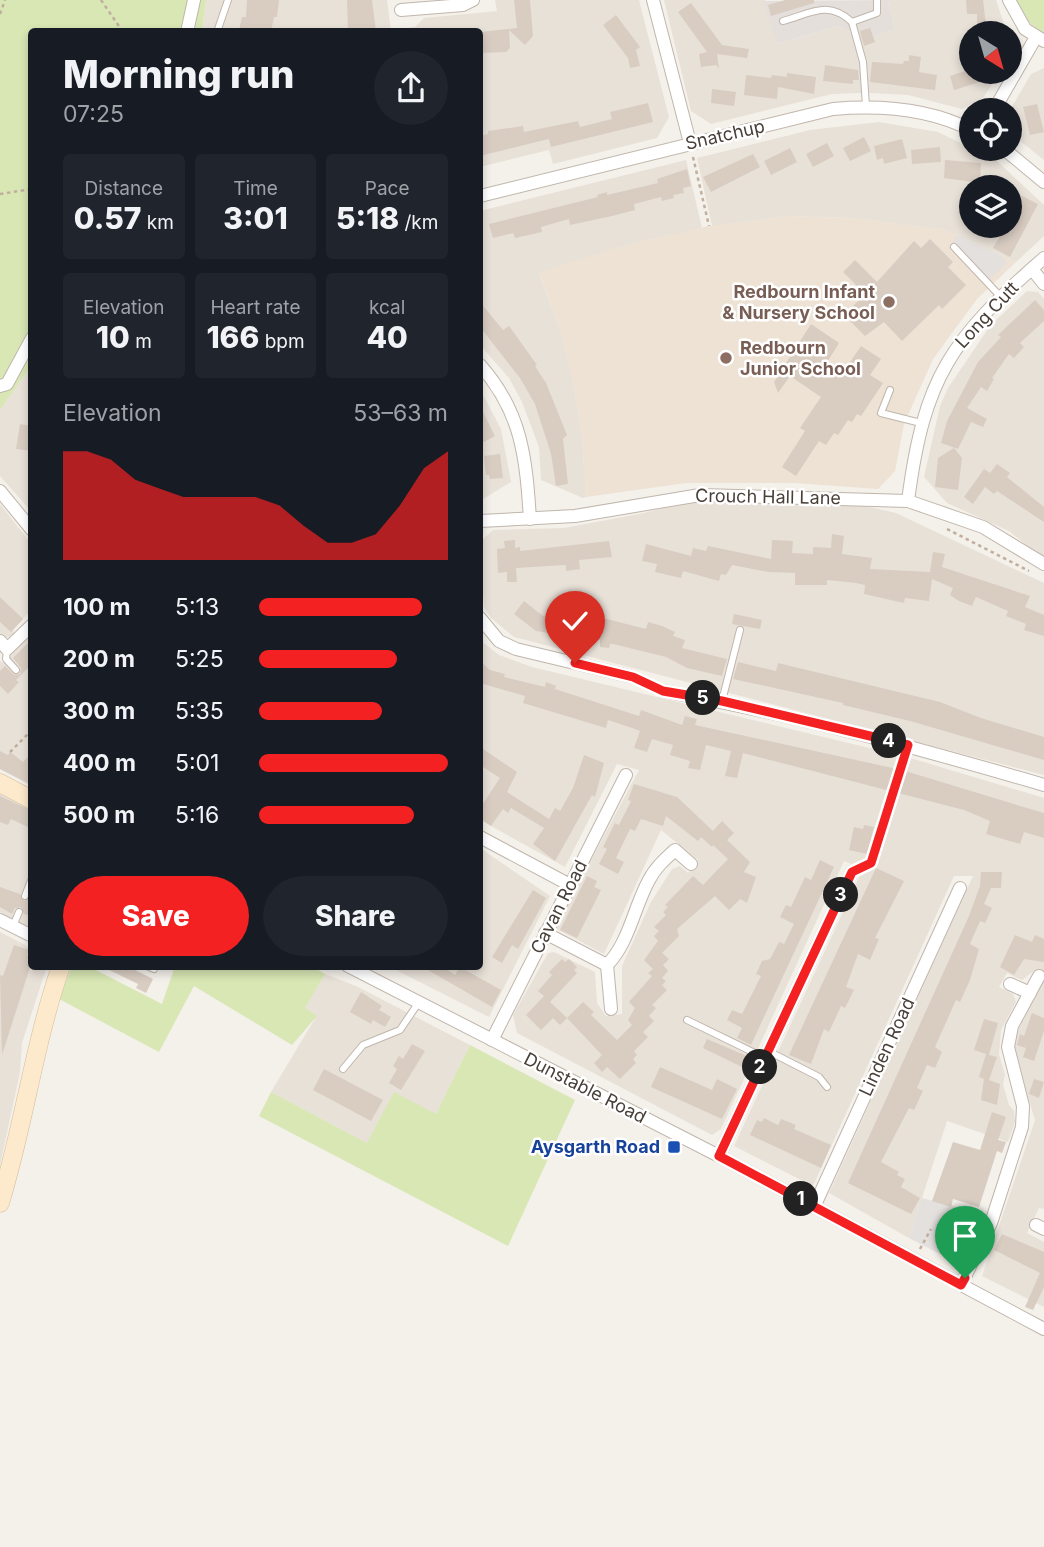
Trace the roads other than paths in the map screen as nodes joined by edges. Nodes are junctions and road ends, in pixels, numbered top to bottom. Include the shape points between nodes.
1 (194, 0) edge
2 (228, 0) edge
3 (473, 0) edge
4 (653, 0) edge
5 (877, 0) edge
6 (1009, 0) edge
7 (401, 10) dead end
8 (783, 21) dead end
9 (852, 22) junction
10 (188, 28) edge
11 (218, 28) edge
12 (1040, 39) edge
13 (1002, 98) edge
14 (866, 106) junction
15 (959, 125) edge
16 (690, 143) junction
17 (1019, 161) edge
18 (1044, 182) edge
19 (483, 195) edge
20 (954, 247) dead end
21 (1044, 258) edge
22 (1032, 269) junction
23 (1044, 284) edge
24 (1000, 296) junction
25 (28, 347) edge
26 (483, 369) edge
27 (2, 389) edge
28 (890, 390) dead end
29 (921, 424) junction
30 (0, 491) edge
31 (908, 501) junction
32 (530, 519) junction
33 (483, 521) edge
34 (28, 525) edge
35 (1044, 564) edge
36 (483, 622) edge
37 (28, 628) edge
38 (740, 630) dead end
39 (4, 645) edge
40 (16, 670) dead end
41 (633, 677) dead end
42 (663, 691) dead end
43 (722, 701) junction
44 (626, 775) dead end
45 (0, 783) edge
46 (1044, 785) edge
47 (28, 798) edge
48 (483, 839) edge
49 (691, 864) dead end
50 (852, 872) road end
51 (570, 885) junction
52 (28, 888) edge
53 (960, 888) dead end
54 (25, 896) dead end
55 (19, 912) dead end
56 (0, 920) edge
57 (13, 926) junction
58 (545, 933) junction
59 (28, 934) edge
60 (607, 965) junction
61 (60, 970) edge
62 (356, 970) edge
63 (1040, 976) dead end
64 (1010, 984) dead end
65 (1030, 993) junction
66 (419, 1002) junction
67 (611, 1009) dead end
68 (687, 1020) dead end
69 (492, 1040) junction
70 (766, 1054) junction
71 (343, 1069) dead end
72 (827, 1087) dead end
73 (719, 1156) junction
74 (0, 1203) edge
75 (814, 1206) junction
76 (961, 1285) junction
77 (1044, 1329) edge

1 - 10 street
2 - 11 lane
3 - 7 street via 463,5
4 - 16 street
5 - 9 lane via 877,13
6 - 12 street via 1019,21
8 - 9 lane via 831,7
9 - 14 lane via 863,62
12 - 13 street
14 - 15 street, Snatchup via 939,116
14 - 16 street, Snatchup via 832,109
16 - 19 street, Snatchup
17 - 18 street
20 - 24 lane
21 - 22 street, Long Cutt
22 - 23 street
22 - 24 street, Long Cutt
24 - 29 street, Long Cutt via 958,343 932,390
25 - 27 street
26 - 32 street via 504,398 523,443
28 - 29 lane via 881,413
29 - 31 street, Long Cutt
30 - 34 street
31 - 32 street, Crouch Hall Lane via 700,495 601,513
31 - 35 street, Crouch Hall Lane via 983,527
32 - 33 street, Crouch Hall Lane
36 - 41 street via 499,641 516,649
37 - 39 street
38 - 43 lane
39 - 40 lane via 6,659
42 - 43 street
43 - 46 street via 908,745
44 - 51 street, Cavan Road
45 - 47 street
48 - 51 street
49 - 60 street via 674,850 658,866 620,949
50 - 70 street
51 - 58 street, Cavan Road
52 - 54 lane
53 - 75 street, Linden Road
55 - 57 lane
56 - 57 street
57 - 59 street
58 - 60 street
58 - 69 street, Cavan Road
60 - 67 street
61 - 74 street via 37,1039 19,1143
62 - 66 street, Dunstable Road
63 - 65 street
64 - 65 street
65 - 76 street via 1012,1026 1008,1047 1023,1106 1022,1128 991,1223
66 - 69 street, Dunstable Road
66 - 71 lane via 400,1030 363,1045
68 - 70 lane
69 - 73 street, Dunstable Road
70 - 72 lane via 819,1077
70 - 73 street
73 - 75 street, Dunstable Road
75 - 76 street, Dunstable Road
76 - 77 street, Dunstable Road

